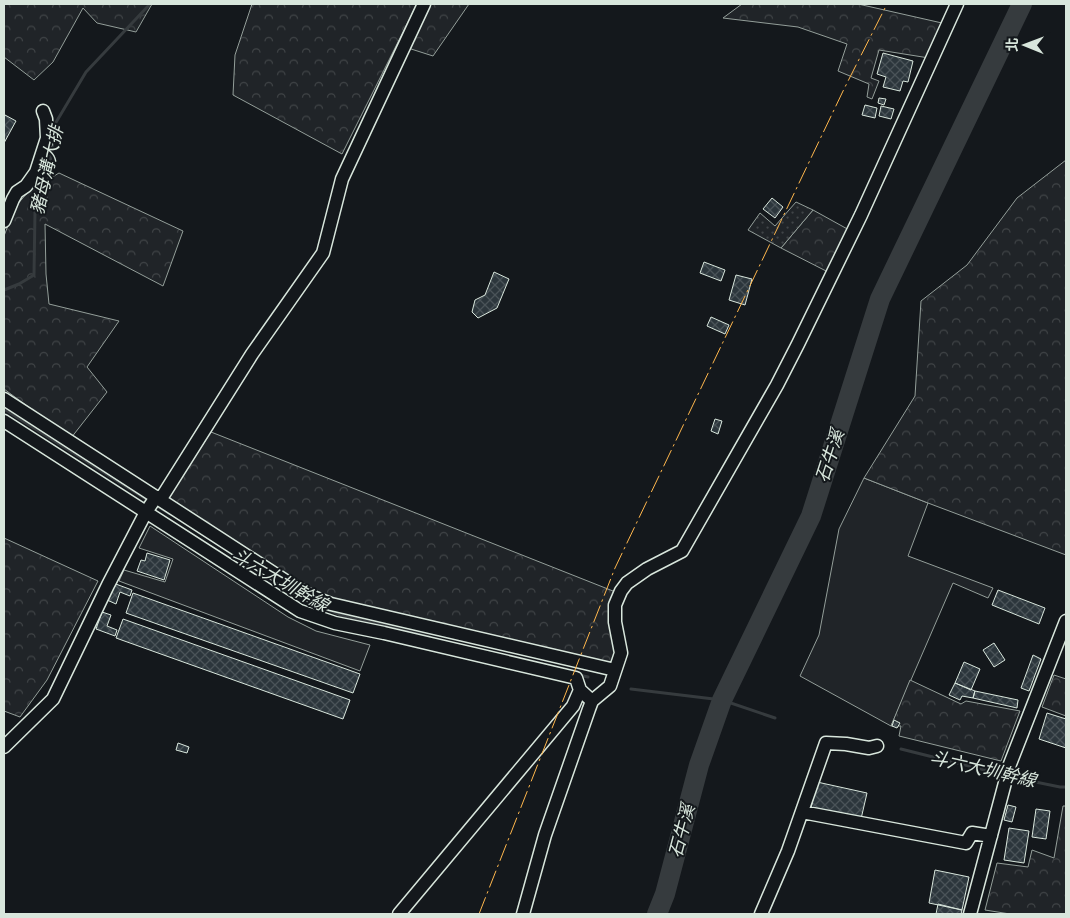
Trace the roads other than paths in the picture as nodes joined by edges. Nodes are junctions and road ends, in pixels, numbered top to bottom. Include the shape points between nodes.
1 (424, 4) edge
2 (957, 4) edge
3 (44, 111) dead end
4 (4, 221) edge
5 (4, 399) edge
6 (4, 421) edge
7 (156, 497) junction
8 (146, 512) junction
9 (1066, 621) edge
10 (615, 670) junction
11 (580, 690) junction
12 (595, 699) junction
13 (877, 746) dead end
14 (4, 747) edge
15 (802, 812) junction
16 (991, 836) junction
17 (399, 914) edge
18 (523, 914) edge
19 (761, 914) edge
20 (970, 914) edge

1 - 7 street via 342,179 323,253 252,354 162,497
2 - 10 street via 861,216 798,344 682,551 627,583 621,591 615,622 621,653
3 - 4 street via 47,138 36,172 17,192
5 - 7 street
6 - 8 street
7 - 8 street
7 - 10 street via 295,587 331,604
8 - 11 street via 300,611 335,624 576,678
8 - 14 street via 53,699
9 - 16 street via 1010,764
10 - 12 street via 610,686
11 - 12 street
11 - 17 street via 573,706
12 - 18 street via 544,835
13 - 15 street via 826,743
15 - 16 street via 966,843 972,833
15 - 19 street
16 - 20 street

